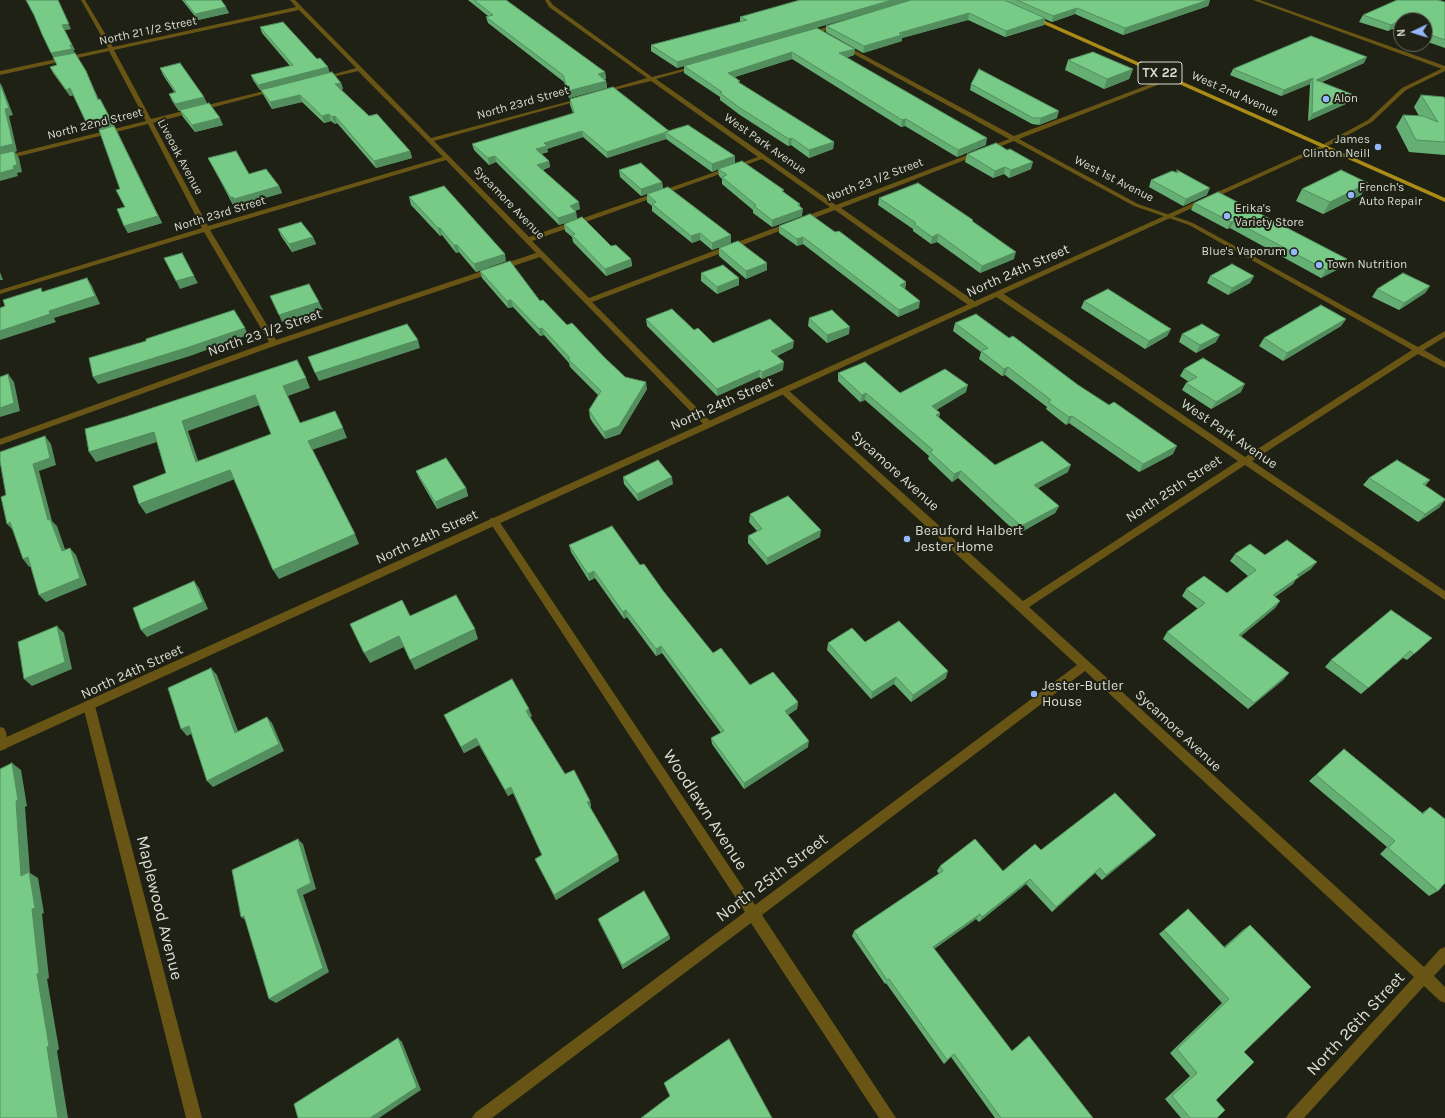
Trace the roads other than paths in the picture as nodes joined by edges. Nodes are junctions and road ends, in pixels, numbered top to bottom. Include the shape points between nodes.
1 (83, 0) edge
2 (292, 0) edge
3 (546, 0) edge
4 (1255, 0) edge
5 (300, 8) junction
6 (1028, 15) edge
7 (847, 22) edge
8 (817, 31) junction
9 (824, 35) edge
10 (803, 36) edge
11 (838, 43) edge
12 (111, 49) junction
13 (703, 64) edge
14 (1445, 69) edge
15 (359, 70) junction
16 (0, 73) edge
17 (652, 78) junction
18 (1171, 78) junction
19 (314, 81) edge
20 (284, 88) edge
21 (598, 94) edge
22 (590, 96) edge
23 (149, 122) junction
24 (1012, 139) junction
25 (429, 140) junction
26 (1324, 146) junction
27 (763, 157) junction
28 (447, 158) junction
29 (0, 159) edge
30 (1445, 200) edge
31 (835, 208) junction
32 (1169, 217) junction
33 (206, 229) junction
34 (527, 240) junction
35 (541, 254) junction
36 (0, 292) edge
37 (998, 294) junction
38 (587, 301) junction
39 (974, 305) junction
40 (1445, 333) edge
41 (274, 343) junction
42 (1418, 350) junction
43 (1445, 364) edge
44 (784, 391) junction
45 (708, 424) junction
46 (0, 442) edge
47 (1245, 461) junction
48 (494, 521) junction
49 (1445, 596) edge
50 (1022, 608) junction
51 (1085, 665) junction
52 (89, 706) junction
53 (0, 732) edge
54 (1, 746) edge
55 (753, 915) junction
56 (1445, 954) edge
57 (1424, 977) junction
58 (1445, 996) edge
59 (194, 1118) edge
60 (480, 1118) edge
61 (888, 1118) edge
62 (1294, 1118) edge

1 - 12 street, Liveoak Avenue
2 - 5 street, Sycamore Avenue
3 - 17 street, West Park Avenue
4 - 14 street
5 - 12 street, North 21 1/2 Street
5 - 15 street, Sycamore Avenue
6 - 18 main road, West 2nd Avenue / TX 22
7 - 8 street
8 - 9 street
8 - 10 street
11 - 24 street, West 1st Avenue
12 - 16 street, North 21 1/2 Street
12 - 23 street, Liveoak Avenue
13 - 17 street
14 - 26 street, North 24th Street via 1404,89 1370,120
15 - 19 street
15 - 25 street, Sycamore Avenue
17 - 21 street
17 - 27 street, West Park Avenue
18 - 24 street, North 23 1/2 Street
18 - 26 main road, West 2nd Avenue / TX 22
20 - 23 street, North 22nd Street
22 - 25 street, North 23rd Street
23 - 29 street, North 22nd Street
23 - 33 street, Liveoak Avenue
24 - 31 street, North 23 1/2 Street
24 - 32 street, West 1st Avenue via 1136,206
25 - 28 street, Sycamore Avenue
26 - 30 main road, West 2nd Avenue / TX 22
26 - 32 street, North 24th Street
27 - 31 street, West Park Avenue
27 - 34 street
28 - 33 street, North 23rd Street
28 - 34 street, Sycamore Avenue
31 - 38 street, North 23 1/2 Street
31 - 39 street, West Park Avenue
32 - 37 street, North 24th Street
32 - 42 street, West 1st Avenue via 1191,224
33 - 36 street, North 23rd Street
33 - 41 street, Liveoak Avenue
34 - 35 street, Sycamore Avenue
35 - 38 street, Sycamore Avenue
35 - 41 street, North 23 1/2 Street
37 - 39 street, North 24th Street
37 - 47 street, West Park Avenue
38 - 45 street, Sycamore Avenue
39 - 44 street, North 24th Street
40 - 42 street, North 25th Street
41 - 46 street, North 23 1/2 Street
42 - 43 street, West 1st Avenue
42 - 47 street, North 25th Street
44 - 45 street, North 24th Street
44 - 50 street, Sycamore Avenue
45 - 48 street, North 24th Street
47 - 49 street, West Park Avenue
47 - 50 street, North 25th Street
48 - 52 street, North 24th Street
48 - 55 street, Woodlawn Avenue
50 - 51 street, Sycamore Avenue
51 - 55 street, North 25th Street
51 - 57 street, Sycamore Avenue
52 - 54 street, North 24th Street
52 - 59 street, Maplewood Avenue
53 - 54 street
55 - 60 street, North 25th Street
55 - 61 street, Woodlawn Avenue
56 - 57 street, North 26th Street
57 - 58 street, Sycamore Avenue
57 - 62 street, North 26th Street

